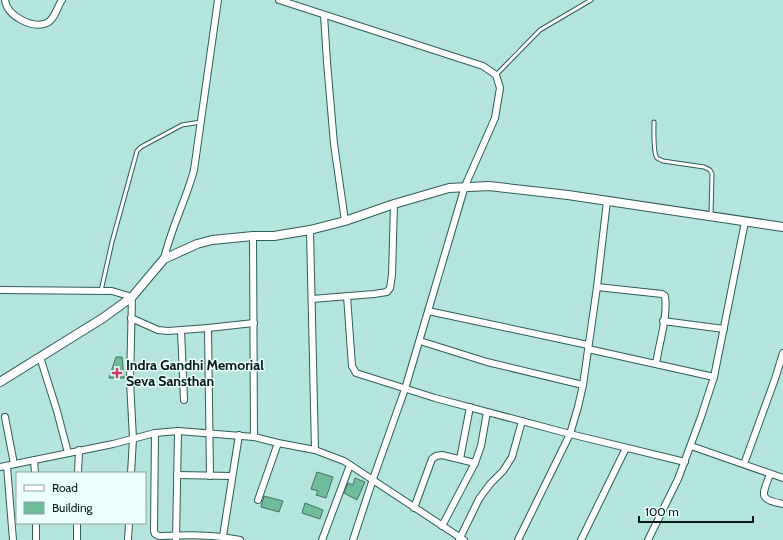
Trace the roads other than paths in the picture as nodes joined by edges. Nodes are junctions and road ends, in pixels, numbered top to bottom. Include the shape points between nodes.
1 (6, 0) edge
2 (62, 0) edge
3 (218, 0) edge
4 (279, 0) edge
5 (591, 0) edge
6 (324, 15) junction
7 (496, 75) junction
8 (201, 122) junction
9 (654, 122) dead end
10 (465, 186) junction
11 (607, 201) junction
12 (394, 204) junction
13 (711, 216) junction
14 (345, 221) junction
15 (745, 222) junction
16 (783, 227) edge
17 (310, 230) junction
18 (253, 236) junction
19 (164, 259) junction
20 (597, 287) junction
21 (0, 290) edge
22 (101, 291) junction
23 (347, 296) junction
24 (132, 297) junction
25 (312, 299) junction
26 (428, 311) junction
27 (131, 318) junction
28 (663, 321) junction
29 (254, 323) junction
30 (208, 328) junction
31 (724, 329) junction
32 (181, 330) junction
33 (420, 341) junction
34 (588, 347) junction
35 (783, 353) edge
36 (40, 357) junction
37 (656, 364) junction
38 (714, 377) junction
39 (0, 382) edge
40 (583, 385) junction
41 (405, 389) junction
42 (184, 400) dead end
43 (470, 407) junction
44 (487, 412) junction
45 (5, 417) dead end
46 (522, 421) junction
47 (178, 431) junction
48 (155, 433) junction
49 (210, 433) junction
50 (570, 434) junction
51 (239, 436) junction
52 (254, 437) junction
53 (132, 439) junction
54 (278, 443) junction
55 (691, 446) junction
56 (626, 448) junction
57 (79, 450) junction
58 (315, 450) junction
59 (68, 453) junction
60 (34, 460) junction
61 (460, 460) junction
62 (685, 462) junction
63 (475, 463) junction
64 (14, 464) junction
65 (744, 464) junction
66 (350, 465) junction
67 (7, 466) junction
68 (0, 467) edge
69 (35, 472) edge
70 (78, 472) edge
71 (131, 472) edge
72 (770, 474) junction
73 (178, 475) junction
74 (210, 476) junction
75 (232, 476) junction
76 (783, 478) edge
77 (372, 479) junction
78 (258, 500) dead end
79 (783, 504) edge
80 (414, 508) junction
81 (36, 524) edge
82 (77, 524) edge
83 (129, 524) edge
84 (442, 526) junction
85 (223, 536) junction
86 (176, 538) edge
87 (461, 539) edge
88 (13, 540) edge
89 (36, 540) edge
90 (77, 540) edge
91 (128, 540) edge
92 (240, 540) edge
93 (322, 540) edge
94 (354, 540) edge
95 (518, 540) edge
96 (581, 540) edge
97 (648, 540) edge

1 - 2 street via 8,9 13,14 31,24 47,23 52,19
3 - 8 street
4 - 6 street
5 - 7 lane via 540,30
6 - 7 street via 483,66
6 - 14 street via 334,144
7 - 10 street via 500,88 495,118
8 - 19 street via 190,186 172,230
8 - 22 lane via 182,125 137,151
9 - 13 lane via 658,158 710,170
10 - 11 street via 489,186
10 - 12 street
10 - 26 street
11 - 13 street
11 - 20 street
12 - 14 street
12 - 23 street via 390,288 387,292
13 - 15 street
14 - 17 street
15 - 16 street
15 - 31 street
17 - 18 street via 274,236
17 - 25 street
18 - 19 street via 212,240
18 - 29 street
19 - 24 street
20 - 28 street via 662,294 666,302
20 - 34 street
21 - 22 street
22 - 24 street via 120,292
23 - 25 street
23 - 41 street via 354,371
24 - 27 street
24 - 36 street
25 - 58 street
26 - 33 street
26 - 34 street
27 - 32 street via 158,330
27 - 53 street
28 - 31 street
28 - 37 street
29 - 30 street
29 - 52 street
30 - 32 street
30 - 49 street
31 - 38 street
32 - 42 street
33 - 40 street via 480,360
33 - 41 street
34 - 37 street
34 - 40 street
35 - 65 street
36 - 39 street
36 - 59 street
37 - 38 street
38 - 55 street
40 - 50 street
41 - 43 street
41 - 77 street
43 - 44 street
43 - 61 street
44 - 46 street
44 - 63 street via 482,446
45 - 64 street
46 - 50 street
46 - 87 street via 512,457 479,499
47 - 48 street
47 - 49 street
47 - 73 street
48 - 53 street
48 - 86 street via 154,531 159,536
49 - 51 street
49 - 74 street
50 - 56 street
50 - 95 street
51 - 52 street
51 - 75 street
52 - 54 street
53 - 57 street
53 - 71 street
54 - 58 street
54 - 78 street
55 - 62 street
55 - 65 street
56 - 62 street
56 - 96 street
57 - 59 street
57 - 70 street
58 - 66 street
59 - 60 street
60 - 64 street
60 - 69 street
61 - 63 street
61 - 80 street via 442,455 432,459
62 - 97 street
63 - 84 street
64 - 67 street
65 - 72 street
66 - 77 street
66 - 93 street
67 - 68 street
67 - 88 street
72 - 76 street
72 - 79 street via 764,496 766,500
73 - 74 street
73 - 86 street
74 - 75 street
75 - 85 street
77 - 80 street
77 - 94 street
80 - 84 street
81 - 89 street
82 - 90 street
83 - 91 street
84 - 87 street
85 - 86 street via 193,535
85 - 92 street

